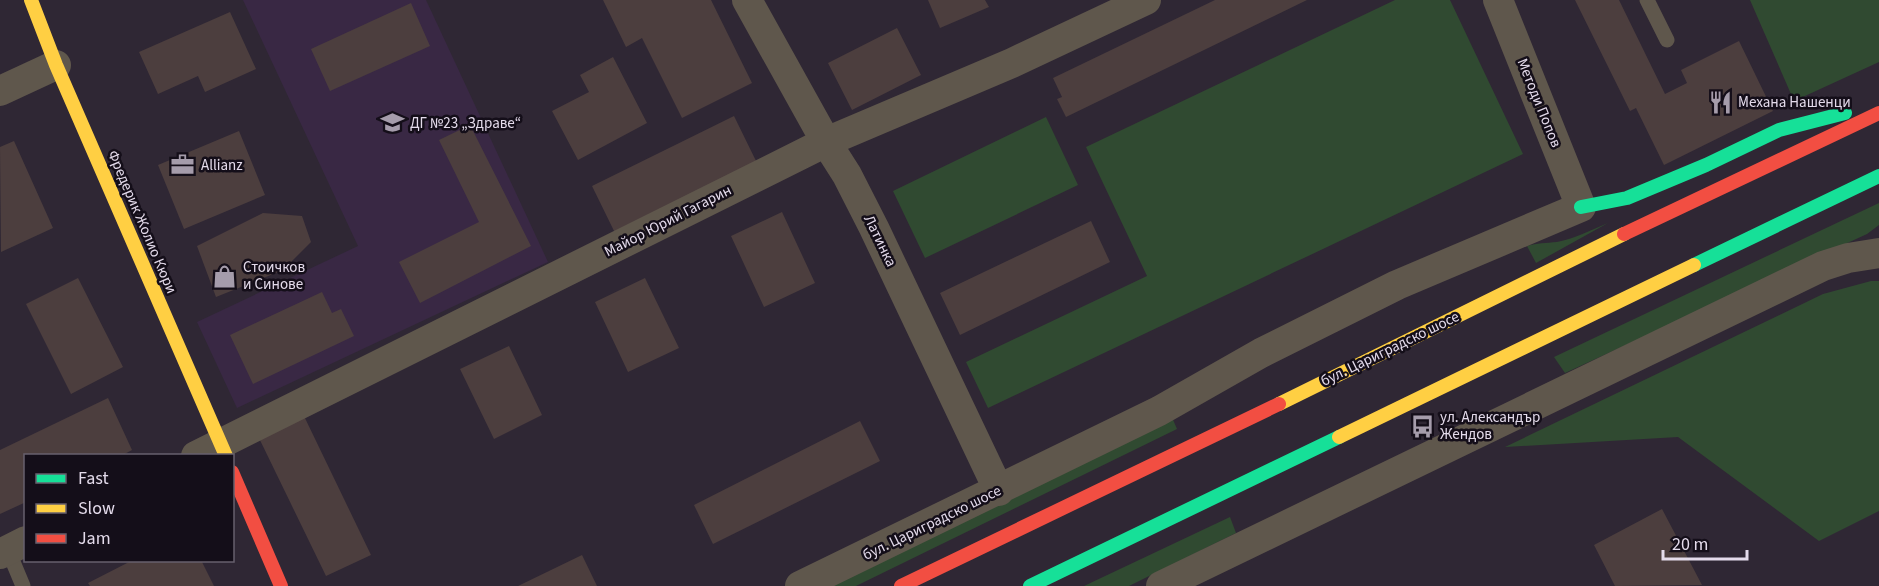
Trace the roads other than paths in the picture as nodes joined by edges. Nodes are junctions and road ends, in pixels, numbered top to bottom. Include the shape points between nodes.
1 (31, 0) edge
2 (747, 0) edge
3 (1146, 0) edge
4 (1498, 0) edge
5 (1647, 0) edge
6 (1667, 40) dead end
7 (56, 65) junction
8 (0, 91) edge
9 (1879, 104) edge
10 (1879, 113) edge
11 (826, 142) junction
12 (1879, 176) edge
13 (1581, 207) junction
14 (1877, 253) edge
15 (214, 452) edge
16 (234, 477) edge
17 (999, 490) junction
18 (11, 548) edge
19 (23, 586) edge
20 (281, 586) edge
21 (800, 586) edge
22 (900, 586) edge
23 (1030, 586) edge
24 (1161, 586) edge

1 - 7 main road, Фредерик Жолио Кюри
2 - 11 street, Латинка
3 - 11 street, Майор Юрий Гагарин via 1012,63
4 - 13 street, Методи Попов
5 - 6 lane
7 - 8 street
7 - 15 main road, Фредерик Жолио Кюри
9 - 13 main road via 1779,130 1627,198
10 - 22 main road, бул. Цариградско шосе
11 - 15 street, Майор Юрий Гагарин
11 - 17 street, Латинка via 874,228
12 - 23 main road
13 - 17 street, бул. Цариградско шосе via 1397,285 1261,353 1159,411
14 - 24 street via 1822,266
16 - 20 main road
17 - 21 street, бул. Цариградско шосе
18 - 19 lane

